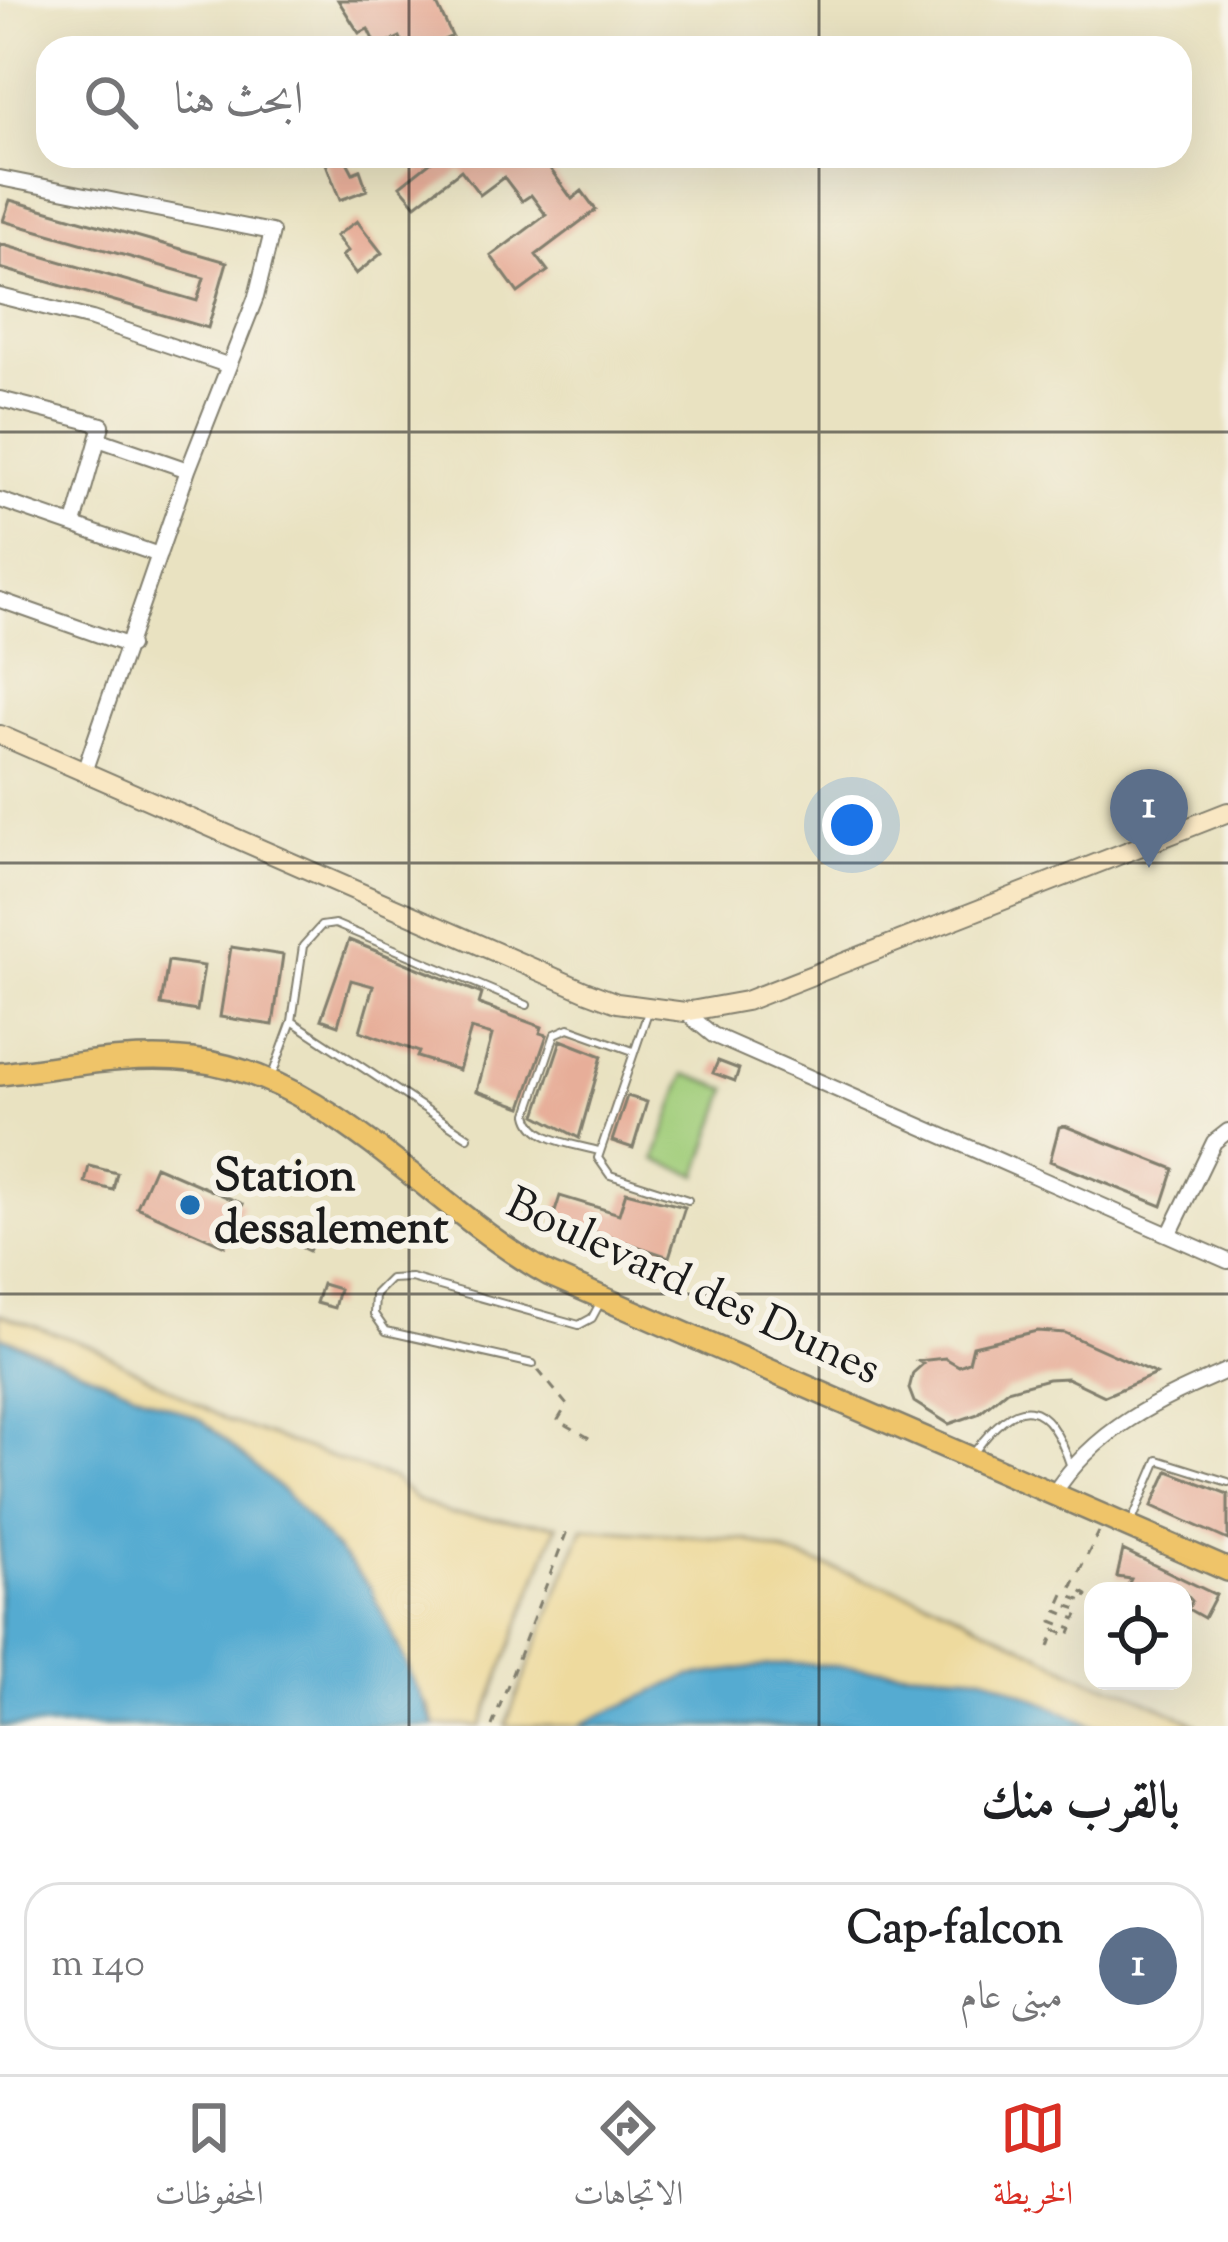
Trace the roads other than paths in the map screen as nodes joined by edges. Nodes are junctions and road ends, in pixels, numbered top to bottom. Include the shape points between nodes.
1 (0, 178) edge
2 (0, 296) edge
3 (227, 365) junction
4 (0, 399) edge
5 (98, 439) junction
6 (188, 470) junction
7 (0, 500) edge
8 (74, 524) junction
9 (159, 555) junction
10 (0, 600) edge
11 (130, 646) junction
12 (0, 735) edge
13 (85, 769) junction
14 (1228, 812) edge
15 (527, 1005) dead end
16 (650, 1009) junction
17 (685, 1012) junction
18 (292, 1021) junction
19 (633, 1051) junction
20 (0, 1074) edge
21 (271, 1079) junction
22 (1228, 1131) edge
23 (468, 1137) dead end
24 (598, 1151) junction
25 (688, 1200) dead end
26 (1169, 1235) junction
27 (1228, 1261) edge
28 (602, 1300) junction
29 (533, 1364) road end
30 (1228, 1370) edge
31 (969, 1459) junction
32 (1071, 1467) junction
33 (1228, 1482) edge
34 (1054, 1496) junction
35 (1129, 1528) junction
36 (1228, 1570) edge

1 - 3 street via 272,232
2 - 3 street
3 - 6 street
4 - 5 street via 102,425
5 - 6 street
5 - 8 street
6 - 9 street
7 - 8 street
8 - 9 street
9 - 11 street
10 - 11 street
11 - 13 street
12 - 13 main road
13 - 16 main road via 585,991
14 - 17 main road via 778,990
15 - 18 lane via 328,924 306,939
16 - 17 main road
16 - 19 lane
17 - 26 street via 713,1035
18 - 21 lane
18 - 23 lane
19 - 24 lane
19 - 24 lane via 569,1028 555,1034 529,1120 539,1133
20 - 21 main road, Boulevard des Dunes via 146,1058
21 - 28 main road, Boulevard des Dunes via 318,1106 495,1245
22 - 26 street via 1214,1142
24 - 25 lane via 610,1175
26 - 27 street
28 - 29 lane via 579,1325 411,1278 390,1279 375,1294 374,1314 386,1331
28 - 31 main road, Boulevard des Dunes
30 - 32 street via 1140,1409
31 - 32 lane via 1016,1408 1047,1421
31 - 34 main road, Boulevard des Dunes
32 - 34 street
33 - 35 lane via 1158,1460
34 - 35 main road, Boulevard des Dunes
35 - 36 main road, Boulevard des Dunes

